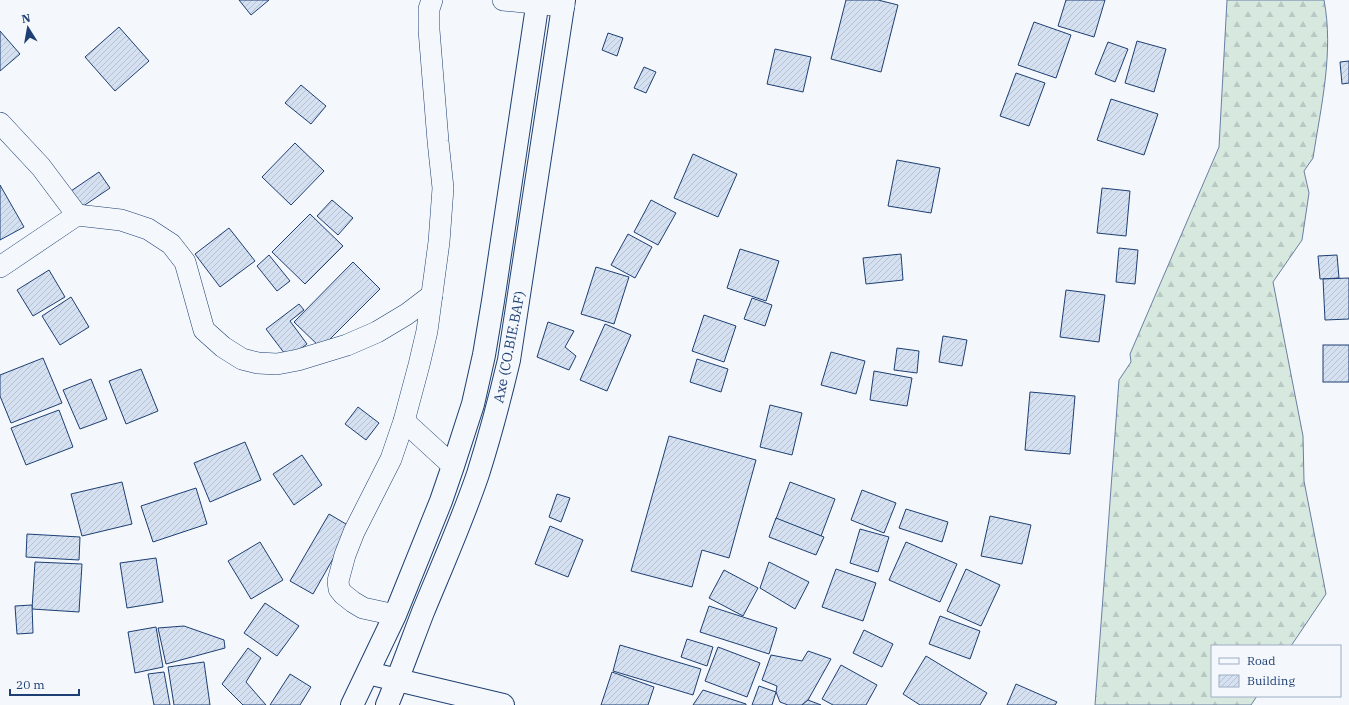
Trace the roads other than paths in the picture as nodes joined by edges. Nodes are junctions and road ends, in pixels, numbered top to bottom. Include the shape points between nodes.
1 (432, 0) edge
2 (503, 0) edge
3 (538, 2) edge
4 (564, 3) edge
5 (0, 123) edge
6 (77, 215) junction
7 (0, 267) edge
8 (432, 295) junction
9 (404, 421) junction
10 (453, 466) junction
11 (395, 615) junction
12 (368, 673) junction
13 (398, 680) junction
14 (352, 705) edge
15 (386, 705) edge
16 (502, 705) edge

1 - 8 street via 429,9 429,30 443,188
2 - 3 street
3 - 4 street
3 - 10 main road, Axe (CO.BIE.BAF) via 484,355
4 - 13 main road, Axe (CO.BIE.BAF) via 510,352 498,411 465,510
5 - 6 street via 41,167
6 - 7 street
6 - 8 street via 121,220 148,229 171,244 185,262 204,330 242,359 258,363 284,363 347,345 377,332
8 - 9 street via 420,365
9 - 10 street
9 - 11 street via 391,459 344,555 338,581 343,594 363,608
10 - 11 main road, Axe (CO.BIE.BAF)
11 - 12 main road, Axe (CO.BIE.BAF)
12 - 13 main road
12 - 14 main road, Axe (CO.BIE.BAF)
13 - 15 main road, Axe (CO.BIE.BAF)
13 - 16 main road

